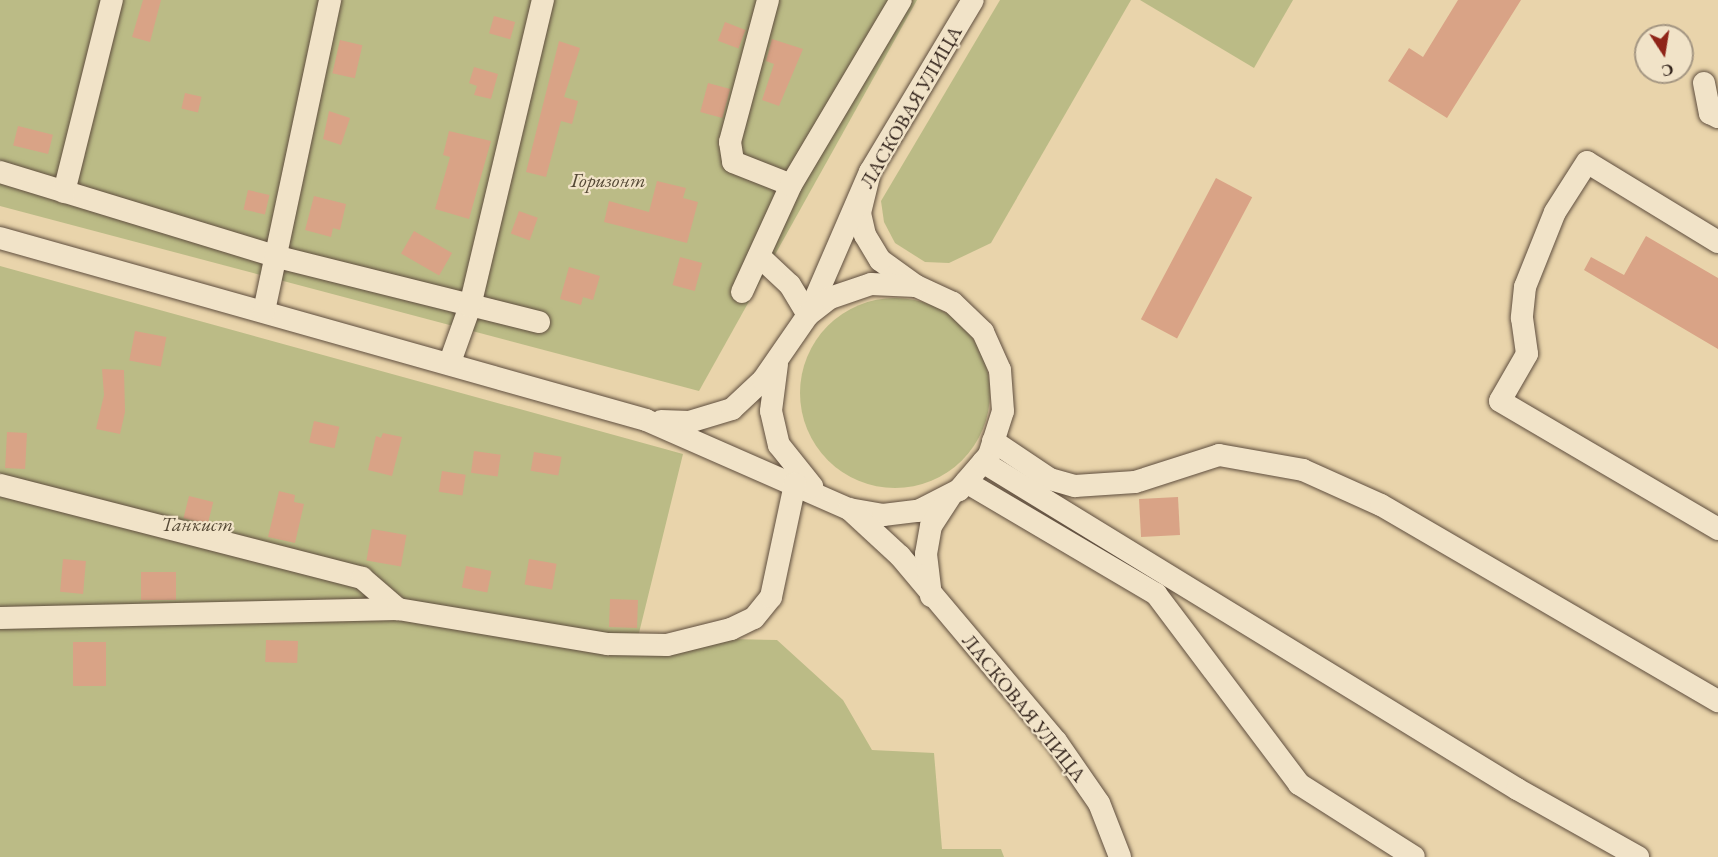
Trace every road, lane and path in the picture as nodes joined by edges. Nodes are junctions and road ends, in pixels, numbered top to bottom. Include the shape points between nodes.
1 (112, 0) edge
2 (330, 0) edge
3 (543, 0) edge
4 (768, 0) edge
5 (901, 0) edge
6 (973, 0) edge
7 (1704, 83) dead end
8 (1718, 117) edge
9 (0, 172) edge
10 (870, 172) junction
11 (792, 185) junction
12 (64, 192) junction
13 (0, 238) edge
14 (1718, 242) edge
15 (759, 256) junction
16 (278, 257) junction
17 (916, 286) junction
18 (742, 292) dead end
19 (470, 306) junction
20 (264, 311) junction
21 (808, 315) junction
22 (539, 322) dead end
23 (780, 356) junction
24 (450, 362) junction
25 (646, 420) junction
26 (993, 441) junction
27 (983, 462) junction
28 (0, 484) edge
29 (795, 484) junction
30 (958, 489) junction
31 (824, 497) junction
32 (849, 509) junction
33 (1718, 529) edge
34 (932, 598) junction
35 (398, 609) junction
36 (0, 618) edge
37 (1718, 701) edge
38 (1117, 850) edge
39 (1136, 857) edge
40 (1414, 857) edge
41 (1638, 857) edge

1 - 12 street
2 - 16 street
3 - 19 street
4 - 11 street via 730,141 733,162
5 - 11 street
6 - 10 street, ЛАСКОВАЯ УЛИЦА
7 - 8 street via 1710,112
9 - 12 street
10 - 17 street via 860,213 865,235 880,260
10 - 21 street, ЛАСКОВАЯ УЛИЦА
11 - 15 street
12 - 16 street
13 - 20 street
14 - 33 street via 1587,162 1555,212 1525,287 1522,318 1527,354 1500,400
15 - 18 street
15 - 21 street via 790,285
16 - 19 street
16 - 20 street
17 - 21 street via 872,284 830,298
17 - 26 street via 953,303 983,332 1000,370 1003,411
19 - 22 street
19 - 24 street
20 - 24 street
21 - 23 street
23 - 25 street via 763,380 732,409 689,422
23 - 31 street via 772,377 771,411 779,445 798,474
24 - 25 street
25 - 29 street
26 - 27 street
26 - 37 street via 1050,479 1075,486 1135,482 1219,455 1303,470 1381,505
27 - 30 street
27 - 41 street via 1517,789
28 - 35 street via 362,578
29 - 31 street
29 - 35 street via 771,597 754,618 731,629 667,645 608,644
30 - 32 street via 918,511 884,515
30 - 34 street via 931,526 926,554
30 - 40 street via 1156,594 1299,784
31 - 32 street
32 - 34 street, ЛАСКОВАЯ УЛИЦА via 900,556
34 - 38 street, ЛАСКОВАЯ УЛИЦА via 1056,741 1099,803
35 - 36 street
38 - 39 street

